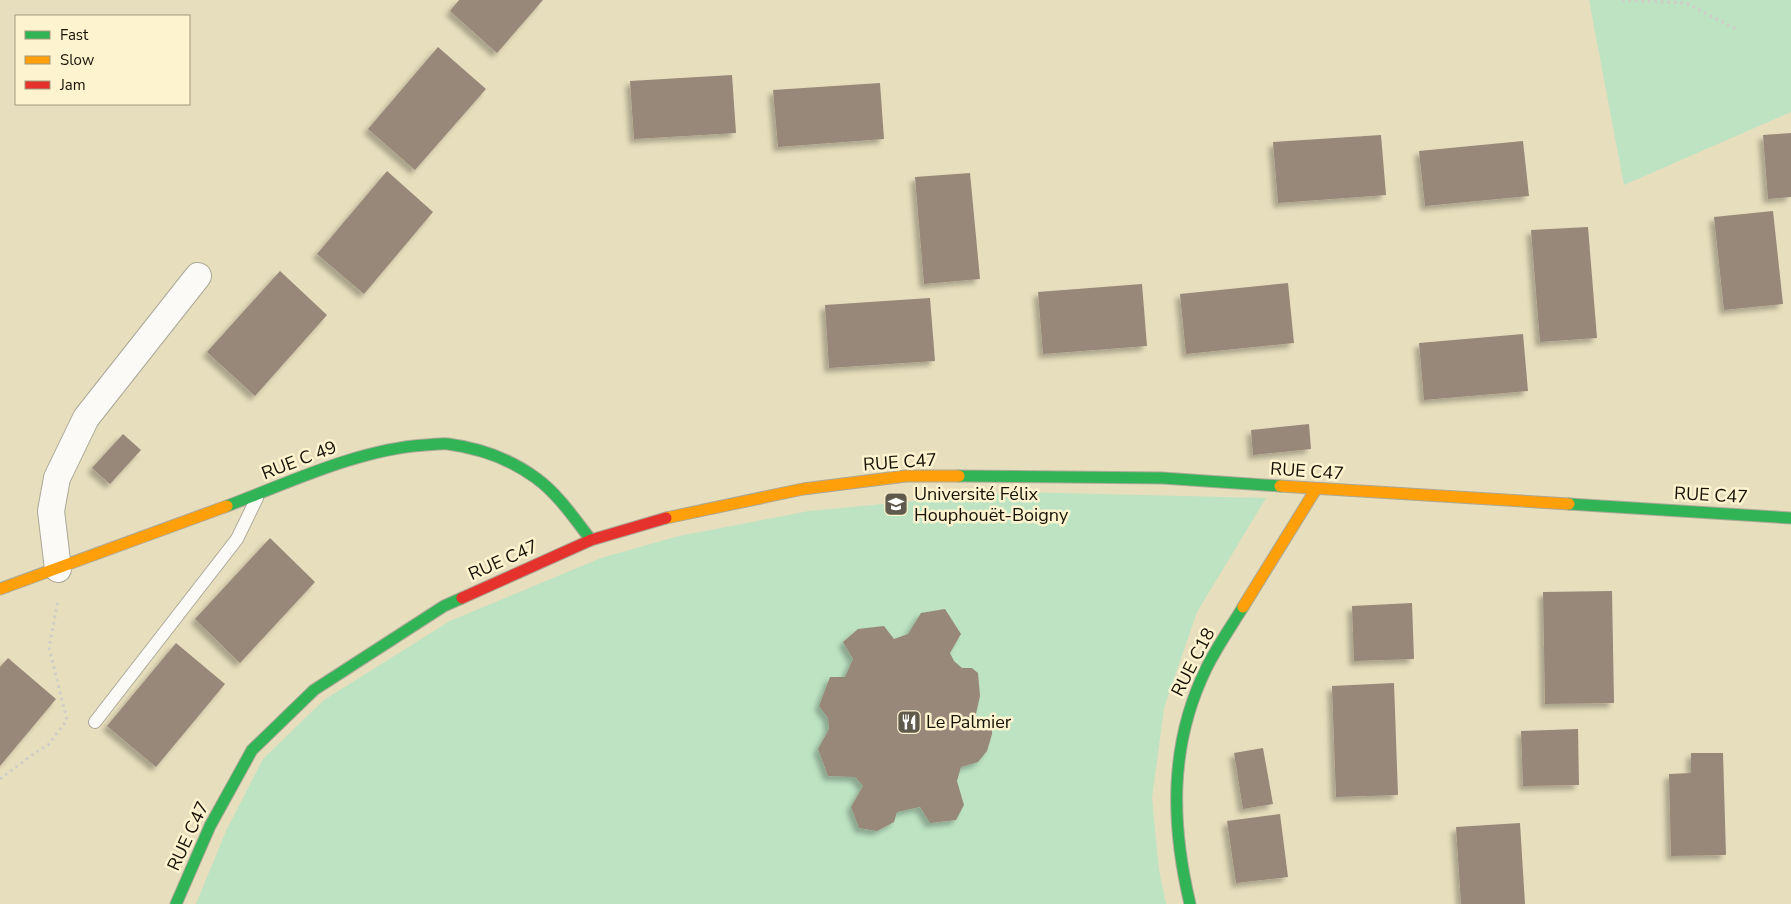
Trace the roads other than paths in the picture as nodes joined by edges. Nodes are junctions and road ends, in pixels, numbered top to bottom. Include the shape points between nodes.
1 (198, 276) dead end
2 (1316, 489) junction
3 (260, 494) junction
4 (1791, 518) edge
5 (591, 540) junction
6 (58, 569) junction
7 (0, 589) edge
8 (95, 722) dead end
9 (176, 904) edge
10 (1190, 904) edge

1 - 6 street via 86,418 57,478 50,511
2 - 4 street, RUE C47
2 - 5 street, RUE C47 via 1162,478 906,476 803,489 674,516
2 - 10 street, RUE C18 via 1206,668 1187,714 1177,770 1177,816 1182,870
3 - 5 street, RUE C 49 via 353,459 413,446 447,444 496,455 536,478 564,505
3 - 6 street, RUE C 49
3 - 8 lane via 237,539
5 - 9 street, RUE C47 via 444,606 314,690 252,750 210,826
6 - 7 street, RUE C 49

